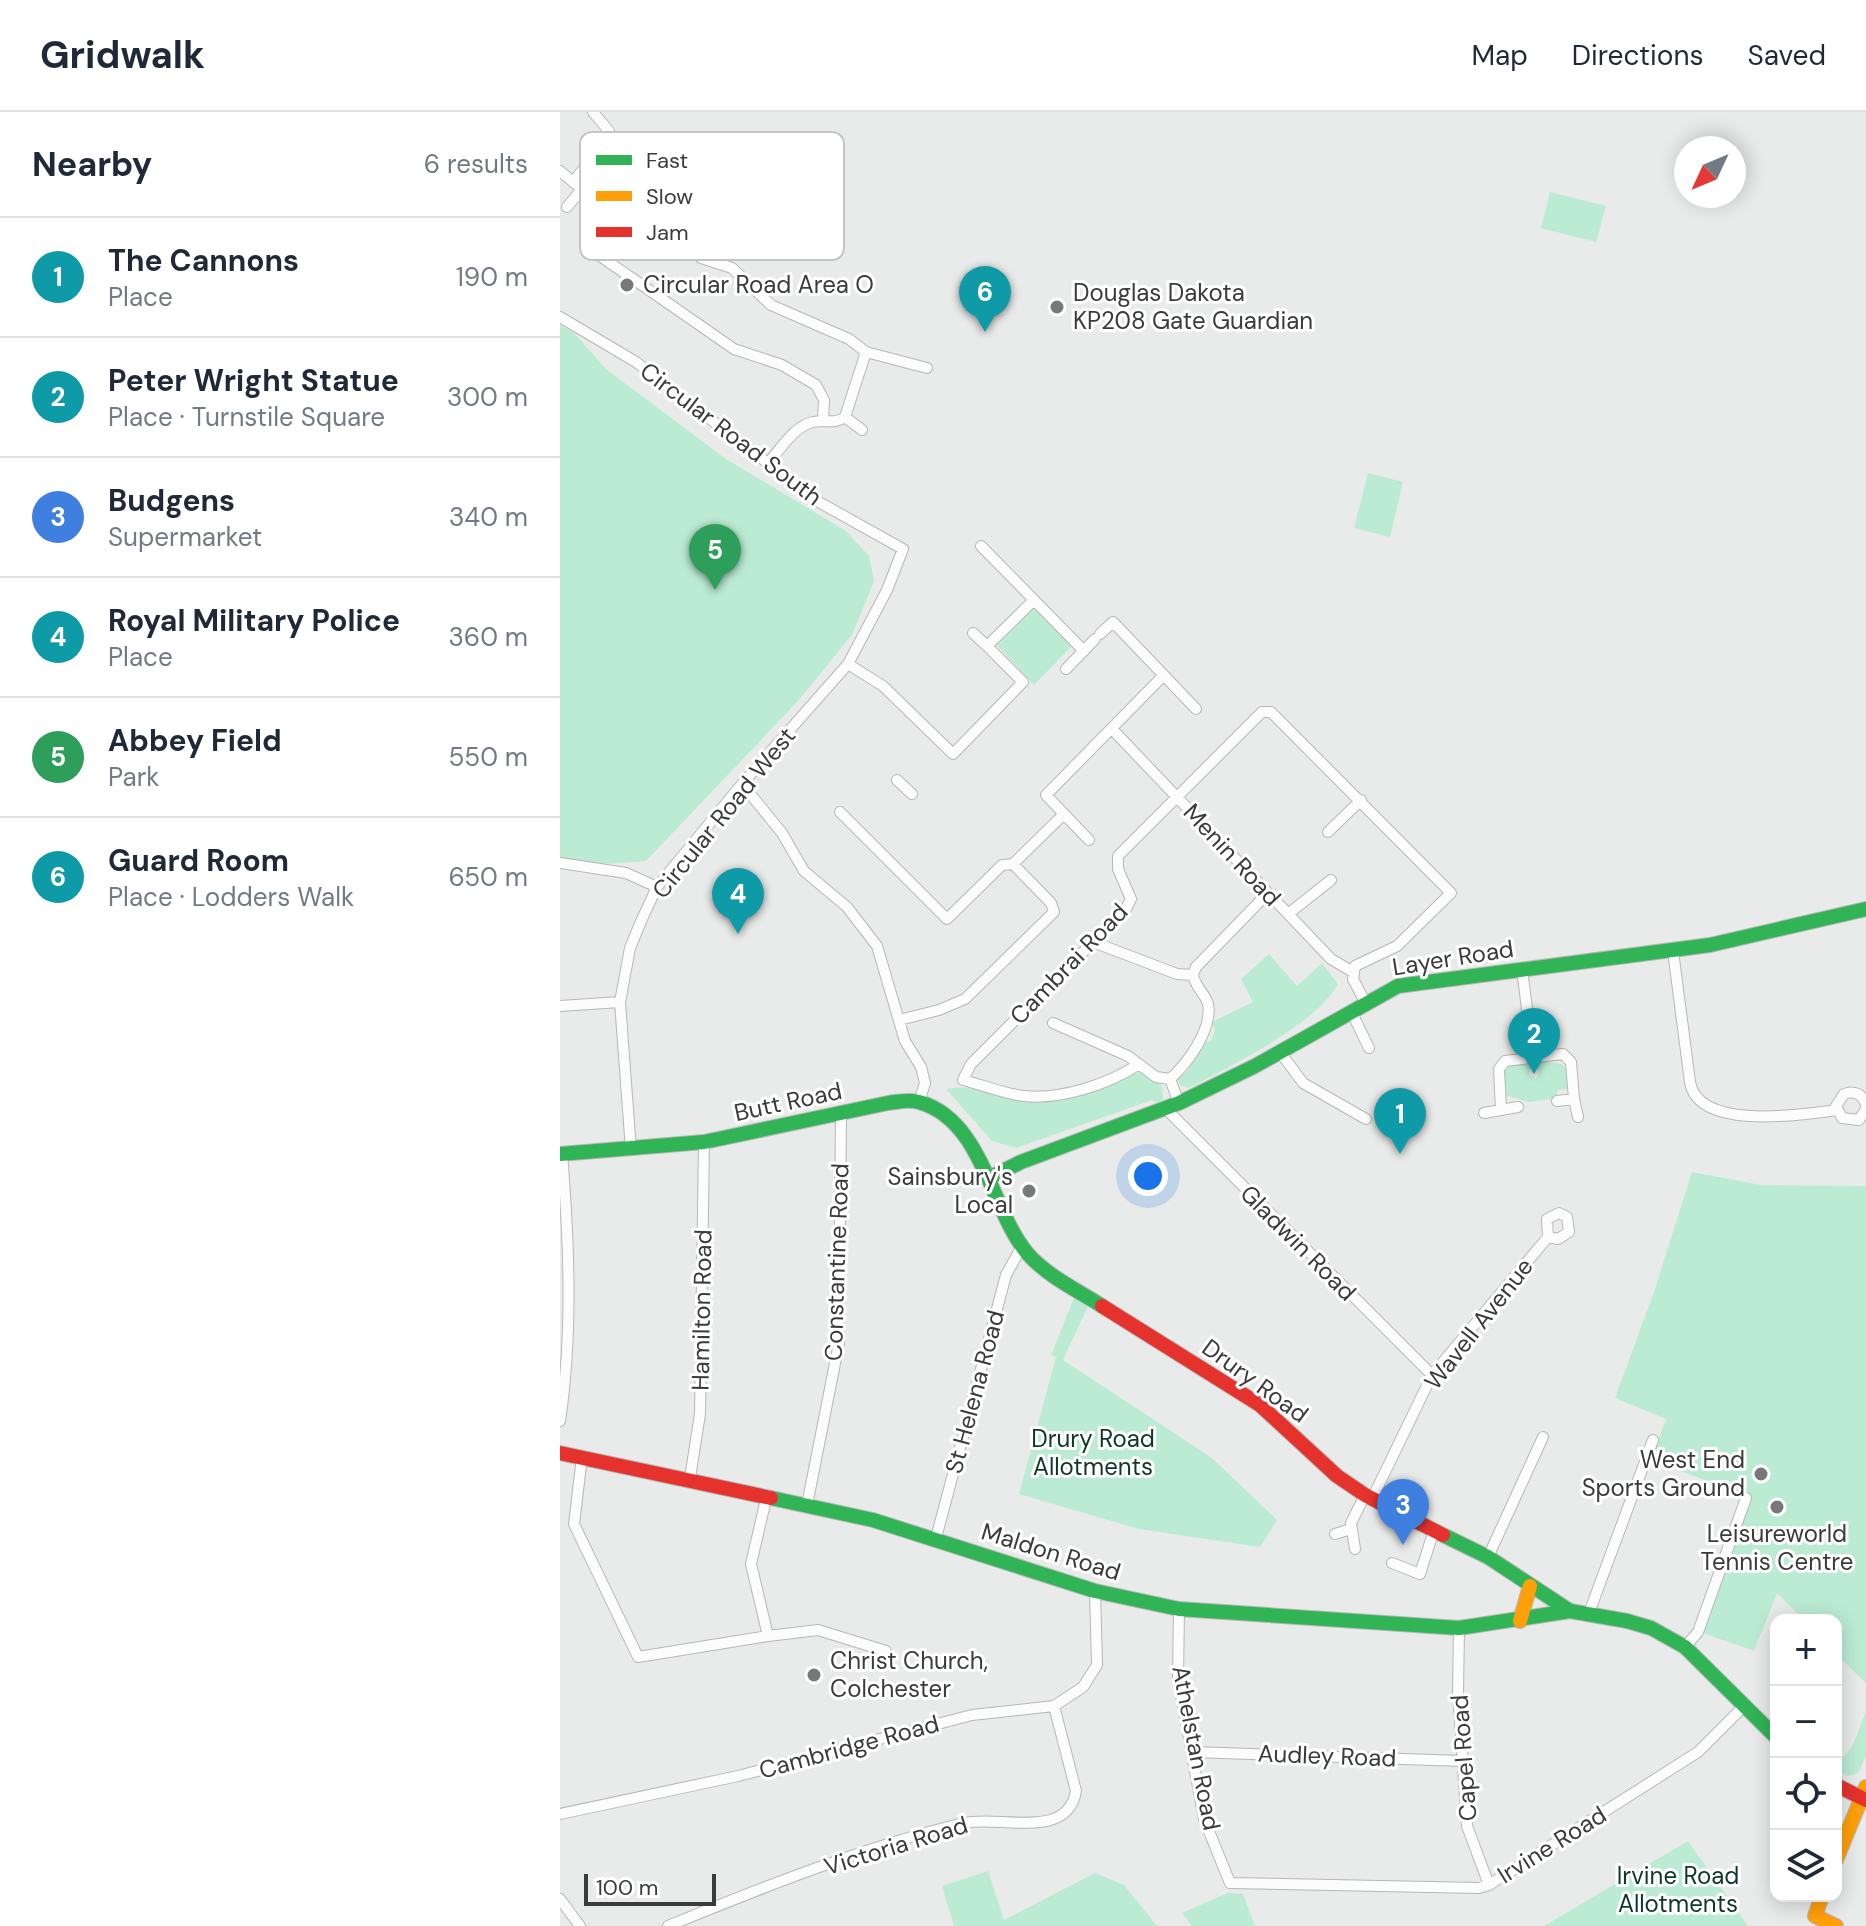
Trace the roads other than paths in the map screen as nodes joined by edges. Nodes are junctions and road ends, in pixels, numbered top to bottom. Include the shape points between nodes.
1 (593, 112) edge
2 (609, 132) edge
3 (560, 171) edge
4 (580, 173) edge
5 (573, 182) junction
6 (580, 187) edge
7 (580, 191) edge
8 (567, 207) dead end
9 (606, 260) edge
10 (707, 260) edge
11 (560, 317) edge
12 (866, 352) junction
13 (927, 368) dead end
14 (845, 417) junction
15 (823, 420) junction
16 (862, 430) dead end
17 (768, 463) junction
18 (981, 546) dead end
19 (903, 549) joint
20 (1034, 600) junction
21 (973, 633) dead end
22 (987, 646) junction
23 (1084, 651) junction
24 (848, 664) junction
25 (1066, 669) dead end
26 (1163, 676) junction
27 (1196, 709) dead end
28 (1112, 729) junction
29 (897, 780) dead end
30 (742, 784) junction
31 (912, 794) dead end
32 (1177, 796) junction
33 (1361, 800) junction
34 (840, 812) dead end
35 (1064, 814) junction
36 (1328, 832) dead end
37 (1089, 840) dead end
38 (560, 863) edge
39 (1013, 864) junction
40 (1331, 880) dead end
41 (657, 887) junction
42 (1267, 894) junction
43 (1866, 909) edge
44 (1288, 914) junction
45 (1093, 942) junction
46 (1673, 951) junction
47 (1349, 969) junction
48 (1522, 969) junction
49 (1193, 975) junction
50 (620, 1002) junction
51 (1365, 1002) junction
52 (560, 1006) edge
53 (1351, 1011) junction
54 (899, 1020) junction
55 (1053, 1023) dead end
56 (1369, 1048) dead end
57 (1280, 1052) junction
58 (1533, 1057) junction
59 (1139, 1064) junction
60 (1170, 1079) junction
61 (1574, 1099) junction
62 (1557, 1101) dead end
63 (919, 1102) junction
64 (1172, 1106) junction
65 (1518, 1107) dead end
66 (1866, 1107) edge
67 (1501, 1110) junction
68 (1837, 1110) junction
69 (841, 1113) junction
70 (1484, 1113) dead end
71 (1578, 1117) dead end
72 (1366, 1119) dead end
73 (704, 1142) junction
74 (631, 1150) junction
75 (561, 1154) edge
76 (989, 1178) junction
77 (1548, 1237) dead end
78 (1021, 1248) junction
79 (563, 1272) edge
80 (1432, 1375) junction
81 (560, 1421) edge
82 (1543, 1437) dead end
83 (1653, 1440) dead end
84 (560, 1453) edge
85 (582, 1457) junction
86 (690, 1478) junction
87 (767, 1495) junction
88 (1368, 1497) junction
89 (1746, 1498) dead end
90 (807, 1505) junction
91 (1351, 1529) junction
92 (1434, 1530) junction
93 (1335, 1534) dead end
94 (936, 1538) junction
95 (1355, 1549) dead end
96 (1488, 1557) junction
97 (1392, 1563) dead end
98 (1530, 1586) junction
99 (1095, 1591) junction
100 (1179, 1609) junction
101 (1570, 1611) junction
102 (1589, 1613) junction
103 (1520, 1621) junction
104 (1459, 1628) junction
105 (768, 1636) junction
106 (1685, 1647) junction
107 (886, 1651) dead end
108 (1054, 1706) junction
109 (1744, 1706) junction
110 (1770, 1731) edge
111 (1193, 1752) junction
112 (1462, 1761) junction
113 (1842, 1787) edge
114 (1865, 1795) edge
115 (560, 1814) edge
116 (1842, 1847) edge
117 (1230, 1883) joint
118 (1489, 1885) junction
119 (560, 1899) edge
120 (1820, 1902) edge
121 (1812, 1921) edge
122 (580, 1926) edge
123 (668, 1926) edge
124 (1836, 1926) edge

1 - 2 street
3 - 5 street
4 - 5 street
5 - 6 street
7 - 8 street
9 - 15 street via 734,349 782,365 816,385 824,400
10 - 12 street via 732,268 771,305 849,339
11 - 17 street, Circular Road South via 636,362
12 - 13 street via 890,354
12 - 14 street
14 - 15 street via 839,422
14 - 16 street
15 - 17 street via 798,428
17 - 19 street, Circular Road South via 840,517
18 - 20 street
19 - 24 street, Circular Road West
20 - 22 street
20 - 23 street
21 - 22 street
22 - 24 street via 1023,682 953,754 883,686
23 - 25 street
23 - 26 street via 1113,622
24 - 30 street, Circular Road West
26 - 27 street
26 - 28 street
28 - 32 street, Menin Road
28 - 35 street via 1046,795
29 - 31 street
30 - 41 street, Circular Road West
30 - 54 street via 782,833 804,871 867,930 885,963
32 - 33 street, Cambrai Road via 1262,712 1271,712
32 - 42 street, Menin Road
32 - 45 street, Cambrai Road via 1118,856 1131,899
33 - 36 street
33 - 47 street via 1451,893 1397,946
34 - 39 street via 947,919 1002,865
35 - 37 street
35 - 39 street
38 - 41 street via 626,873
39 - 54 street via 1054,912 965,999
40 - 44 street, Menin Road
41 - 50 street, Circular Road West via 630,948
42 - 44 street, Menin Road
42 - 49 street
43 - 46 main road, Layer Road
44 - 47 street, Menin Road via 1331,959
45 - 49 street via 1177,974
45 - 59 street, Cambrai Road via 971,1064 963,1080 1020,1096 1049,1095 1117,1076
46 - 48 main road, Layer Road
46 - 68 street via 1691,1092 1697,1101 1713,1109 1772,1117
47 - 51 street
48 - 51 main road, Layer Road via 1408,983
48 - 58 street
49 - 60 street via 1208,1016 1186,1065
50 - 52 street
50 - 74 street, Circular Road West
51 - 53 main road, Layer Road
53 - 56 street
53 - 57 main road, Layer Road
54 - 63 street via 925,1083
55 - 59 street
57 - 64 main road, Layer Road
57 - 72 street via 1303,1083
58 - 61 street via 1563,1054 1571,1062
58 - 67 street via 1505,1061 1499,1069
59 - 60 street via 1156,1077
60 - 64 street
61 - 62 street
61 - 71 street
63 - 69 main road, Butt Road
63 - 76 main road via 961,1134
64 - 76 main road, Layer Road
64 - 80 street, Gladwin Road
65 - 67 street
66 - 68 street via 1859,1120 1850,1122
66 - 68 street via 1861,1096 1848,1092 1840,1097
67 - 70 street
69 - 73 main road, Butt Road
69 - 90 street, Constantine Road via 839,1343
73 - 74 main road, Butt Road
73 - 86 street, Hamilton Road via 700,1414
74 - 75 main road, Butt Road
75 - 79 street via 567,1214
76 - 78 main road, Drury Road
77 - 80 street, Wavell Avenue
78 - 88 main road, Drury Road via 1043,1269 1260,1405 1337,1476
78 - 94 street, St Helena Road via 1006,1275
79 - 81 street via 565,1377
80 - 88 street, Wavell Avenue
82 - 96 street
83 - 102 street
84 - 85 main road, Maldon Road
85 - 86 main road, Maldon Road
85 - 105 street via 574,1524 638,1657
86 - 87 main road, Maldon Road
87 - 90 main road, Maldon Road
87 - 105 street via 751,1564
88 - 91 street, Wavell Avenue
88 - 92 main road, Drury Road
89 - 106 street via 1698,1632
90 - 94 main road, Maldon Road
91 - 93 street
91 - 95 street
92 - 96 main road, Drury Road
92 - 97 street via 1420,1574
94 - 99 main road, Maldon Road
96 - 98 main road, Drury Road
98 - 101 main road, Drury Road
98 - 103 main road
99 - 100 main road, Maldon Road
99 - 108 street via 1097,1665 1083,1687
100 - 104 main road, Maldon Road
100 - 111 street, Athelstan Road via 1178,1679
101 - 102 main road
101 - 103 main road, Maldon Road
102 - 106 main road via 1651,1628
103 - 104 main road, Maldon Road
104 - 112 street, Capel Road
105 - 107 street via 818,1630
106 - 109 main road
108 - 115 street, Cambridge Road via 972,1715 738,1776
108 - 123 street, Victoria Road via 1076,1791 1063,1815 1034,1822 963,1823 756,1889
109 - 110 main road
109 - 118 street, Irvine Road via 1698,1752
111 - 112 street, Audley Road
111 - 117 street, Athelstan Road via 1204,1819
112 - 118 street, Capel Road via 1467,1826
113 - 114 main road
114 - 116 main road
117 - 118 street, Irvine Road
119 - 122 street
120 - 121 main road
121 - 124 main road

